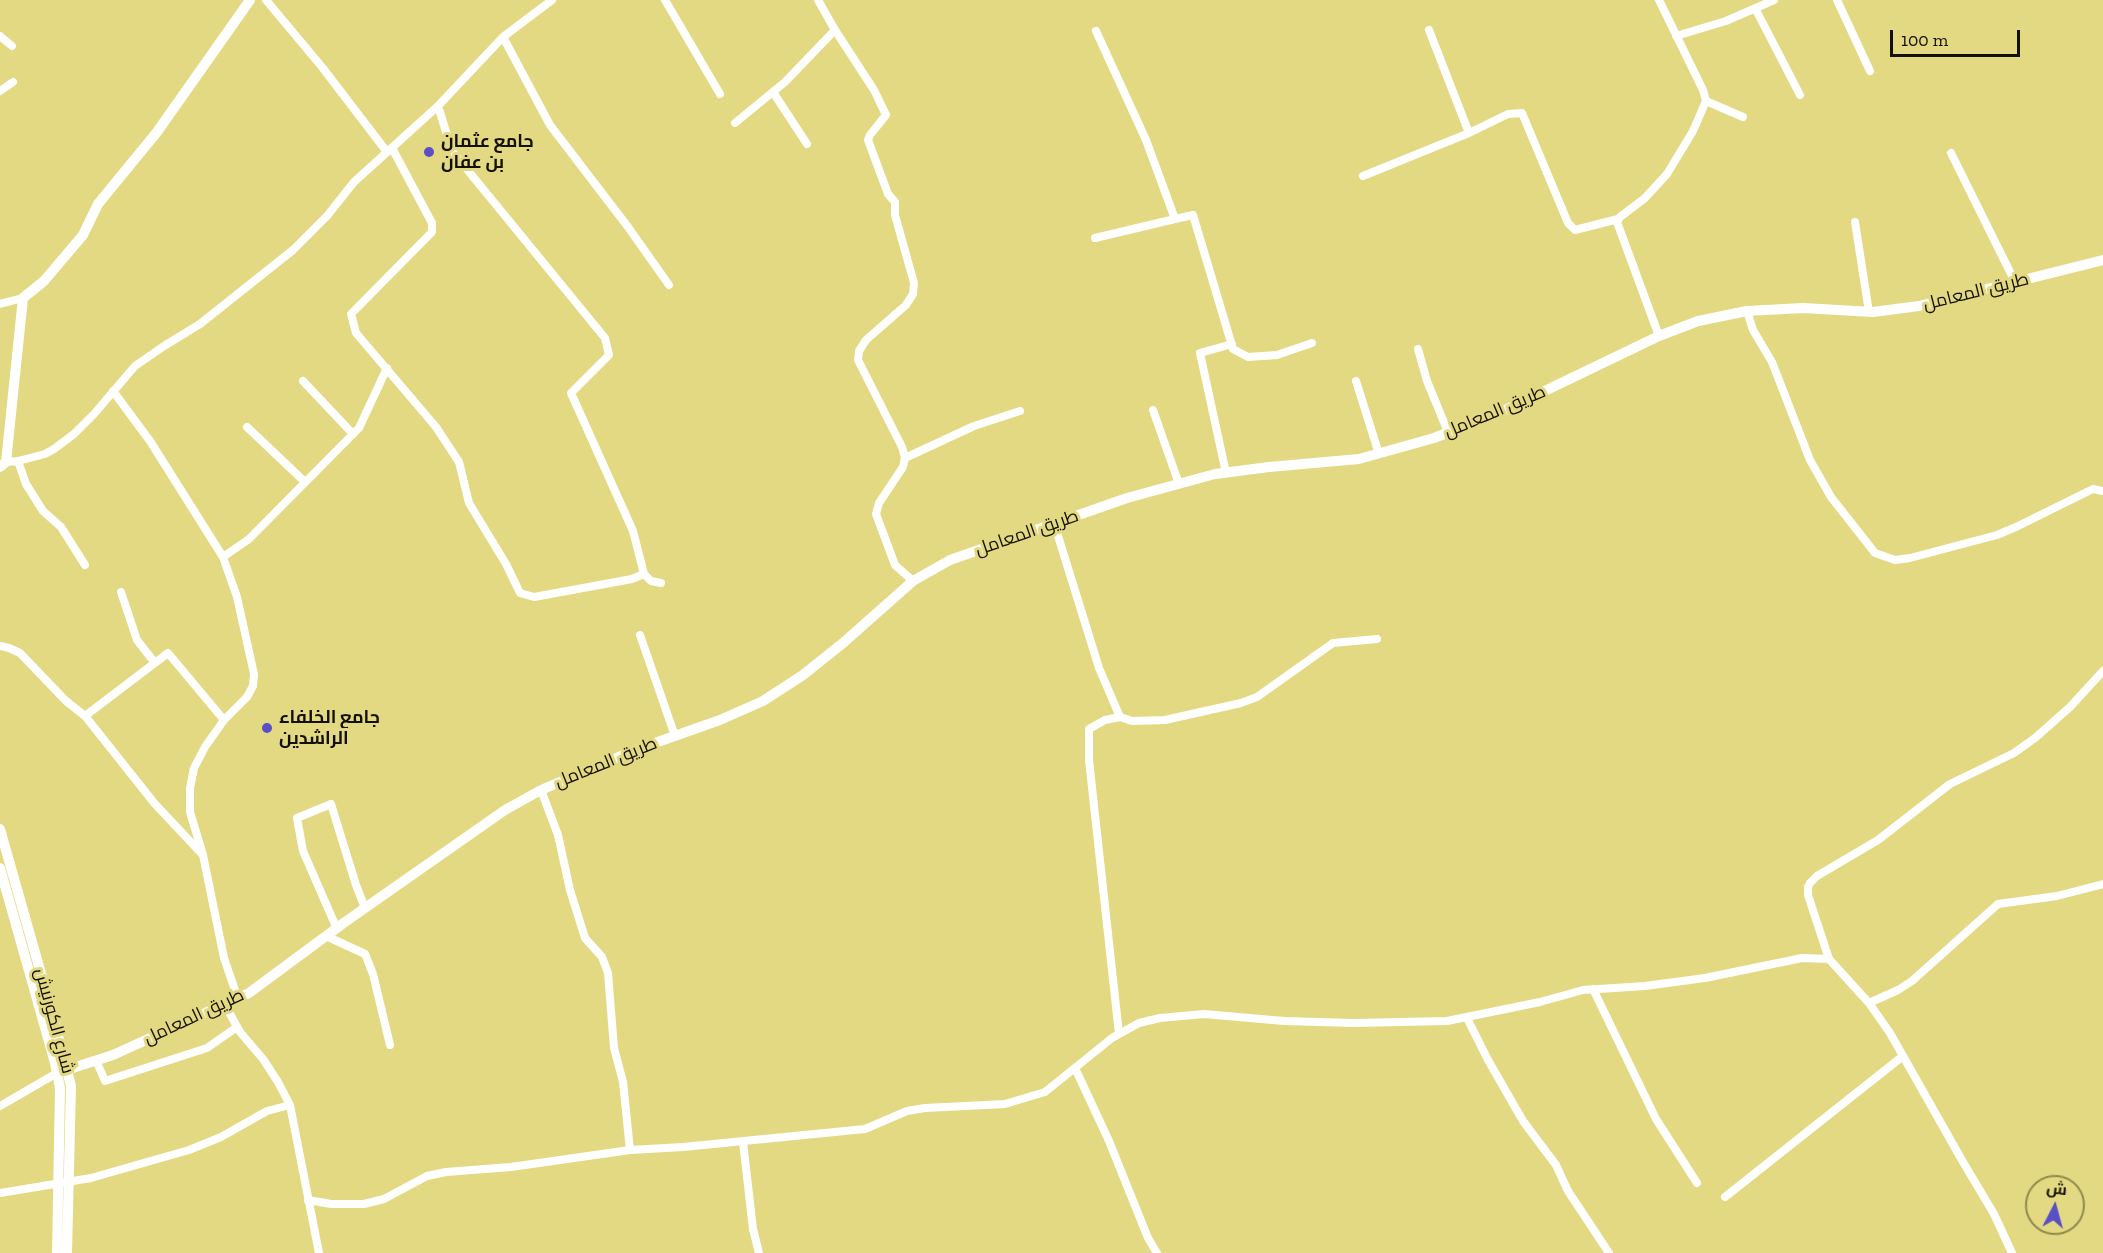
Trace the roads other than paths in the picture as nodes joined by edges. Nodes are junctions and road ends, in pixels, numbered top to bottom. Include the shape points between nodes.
1 (250, 0) edge
2 (266, 0) edge
3 (552, 0) edge
4 (665, 0) edge
5 (818, 0) edge
6 (1659, 0) edge
7 (1774, 0) edge
8 (1837, 0) edge
9 (1755, 8) junction
10 (835, 30) junction
11 (1429, 30) dead end
12 (1096, 31) dead end
13 (0, 36) edge
14 (1676, 36) junction
15 (503, 37) junction
16 (12, 46) dead end
17 (1870, 71) dead end
18 (13, 82) dead end
19 (0, 91) edge
20 (773, 92) junction
21 (720, 94) dead end
22 (1800, 95) dead end
23 (1706, 101) junction
24 (438, 106) junction
25 (1743, 117) dead end
26 (735, 123) dead end
27 (1469, 133) junction
28 (807, 144) dead end
29 (390, 150) junction
30 (1951, 153) dead end
31 (1363, 176) dead end
32 (1174, 219) junction
33 (1618, 219) junction
34 (1855, 222) dead end
35 (1095, 238) dead end
36 (2103, 260) edge
37 (2015, 282) junction
38 (669, 285) dead end
39 (23, 298) junction
40 (0, 304) edge
41 (1747, 311) junction
42 (1869, 312) junction
43 (1659, 336) junction
44 (1312, 343) dead end
45 (1232, 345) junction
46 (1418, 349) dead end
47 (387, 368) junction
48 (303, 381) dead end
49 (1356, 381) dead end
50 (113, 391) junction
51 (1154, 410) dead end
52 (1020, 411) dead end
53 (247, 427) dead end
54 (1448, 432) junction
55 (352, 434) junction
56 (1379, 454) junction
57 (905, 458) junction
58 (18, 461) junction
59 (3, 465) edge
60 (1226, 473) junction
61 (306, 482) junction
62 (1179, 484) junction
63 (2103, 491) edge
64 (1054, 523) junction
65 (223, 557) junction
66 (84, 565) dead end
67 (644, 574) junction
68 (913, 581) junction
69 (661, 583) dead end
70 (121, 592) dead end
71 (640, 635) dead end
72 (1377, 639) dead end
73 (0, 646) edge
74 (155, 663) junction
75 (2103, 671) edge
76 (86, 716) junction
77 (1120, 717) junction
78 (224, 720) junction
79 (675, 736) junction
80 (541, 790) junction
81 (0, 830) edge
82 (203, 855) junction
83 (0, 868) edge
84 (2103, 884) edge
85 (365, 908) junction
86 (337, 928) junction
87 (326, 936) junction
88 (1829, 958) junction
89 (1593, 989) junction
90 (238, 999) junction
91 (1869, 1003) junction
92 (225, 1005) junction
93 (1467, 1018) junction
94 (237, 1027) junction
95 (1119, 1034) junction
96 (390, 1045) dead end
97 (1903, 1056) junction
98 (96, 1060) junction
99 (1075, 1068) junction
100 (62, 1072) junction
101 (290, 1105) junction
102 (0, 1106) edge
103 (743, 1142) junction
104 (630, 1150) junction
105 (64, 1183) junction
106 (1697, 1183) dead end
107 (0, 1193) edge
108 (1725, 1197) dead end
109 (308, 1200) junction
110 (57, 1253) edge
111 (67, 1253) edge
112 (319, 1253) edge
113 (759, 1253) edge
114 (1157, 1253) edge
115 (1609, 1253) edge
116 (2012, 1253) edge

1 - 39 main road via 157,132 98,204 83,234 44,281
2 - 29 street
3 - 15 street
4 - 21 street
5 - 10 street
6 - 14 street
7 - 9 street
8 - 17 street
9 - 14 street
9 - 22 street
10 - 20 street
10 - 57 street via 886,115 868,140 888,194 895,202 895,215 912,272 914,294 866,340 858,360
11 - 27 street
12 - 32 street via 1146,140
13 - 16 street
14 - 23 street
15 - 24 street
15 - 38 street via 550,125
18 - 19 street
20 - 26 street
20 - 28 street
23 - 25 street
23 - 33 street via 1667,174
24 - 29 street
24 - 67 street via 452,151 605,338 609,355 571,393 633,531
27 - 31 street
27 - 33 street via 1508,114 1522,112 1568,223 1575,230
29 - 47 street via 432,223 432,232 351,314 356,333
29 - 50 street via 354,182 293,250 200,324 135,366
30 - 37 street
32 - 35 street
32 - 45 street via 1193,215
33 - 43 street
34 - 42 street
36 - 37 main road, طريق المعامل
37 - 42 main road, طريق المعامل via 1919,306
39 - 40 street
39 - 59 main road
41 - 42 main road, طريق المعامل via 1803,308
41 - 43 main road, طريق المعامل via 1698,321
41 - 63 street via 1752,330 1772,362 1810,460 1831,497 1875,553 1895,560 1910,558 1996,535 2093,489
43 - 54 main road, طريق المعامل via 1503,411
44 - 45 street via 1277,355 1248,357
45 - 60 street via 1200,353
46 - 54 street via 1426,381
47 - 55 street via 359,428
47 - 67 street via 459,462 469,503 520,592 534,597
48 - 55 street
49 - 56 street
50 - 58 street via 74,434 45,454
50 - 65 street via 150,441
51 - 62 street
52 - 57 street via 974,426
53 - 61 street
54 - 56 main road, طريق المعامل
55 - 61 street
56 - 60 main road, طريق المعامل
57 - 68 street via 876,514 895,565
58 - 59 street
58 - 66 street via 26,484 43,511 61,527
60 - 62 main road, طريق المعامل
61 - 65 street via 249,539
62 - 64 main road, طريق المعامل
64 - 68 main road, طريق المعامل via 950,560
64 - 77 street via 1100,668
65 - 78 street via 237,597 254,674 247,697
67 - 69 street
68 - 79 main road, طريق المعامل via 811,669 764,701
70 - 74 street via 137,640
71 - 79 street
72 - 77 street via 1333,643 1257,697 1241,703 1165,720 1132,721
73 - 76 street via 20,653
74 - 76 street
74 - 78 street via 168,653
75 - 88 street via 2030,742 1950,784 1878,840 1810,883 1808,895
76 - 82 street via 155,804
77 - 95 street via 1089,729 1089,760
78 - 82 street via 194,768 190,788 190,812
79 - 80 main road, طريق المعامل
80 - 85 main road, طريق المعامل via 505,810
80 - 104 street via 558,835 585,938 602,957 608,973 614,1048 624,1082
81 - 100 main road, شارع الكورنيش
82 - 90 street via 224,958
83 - 100 main road, شارع الكورنيش
84 - 91 street via 2057,896 1998,904 1912,981
85 - 86 main road, طريق المعامل
85 - 86 street via 331,804 297,818 303,851
86 - 87 main road, طريق المعامل
87 - 90 main road, طريق المعامل
87 - 96 street via 365,954
88 - 89 street via 1802,958 1645,986
88 - 91 street
89 - 93 street
89 - 106 street via 1656,1119
90 - 92 main road, طريق المعامل
91 - 97 street
92 - 94 street
92 - 98 main road, طريق المعامل
93 - 95 street via 1358,1023 1204,1014 1139,1023
93 - 115 street via 1517,1111 1556,1165 1568,1191
94 - 98 street via 207,1048 105,1081
94 - 101 street via 263,1059
95 - 99 street
97 - 108 street
97 - 116 street via 1994,1214
98 - 100 main road, طريق المعامل
99 - 103 street via 1045,1092 1005,1104 924,1108 865,1129
99 - 114 street
100 - 102 street
100 - 105 main road, شارع الكورنيش via 71,1086
101 - 105 street via 267,1111 189,1150
101 - 109 street
103 - 104 street
103 - 113 street
104 - 109 street via 446,1172 427,1176 384,1199 364,1204
105 - 107 street
105 - 110 main road, شارع الكورنيش
105 - 111 main road, شارع الكورنيش
109 - 112 street

